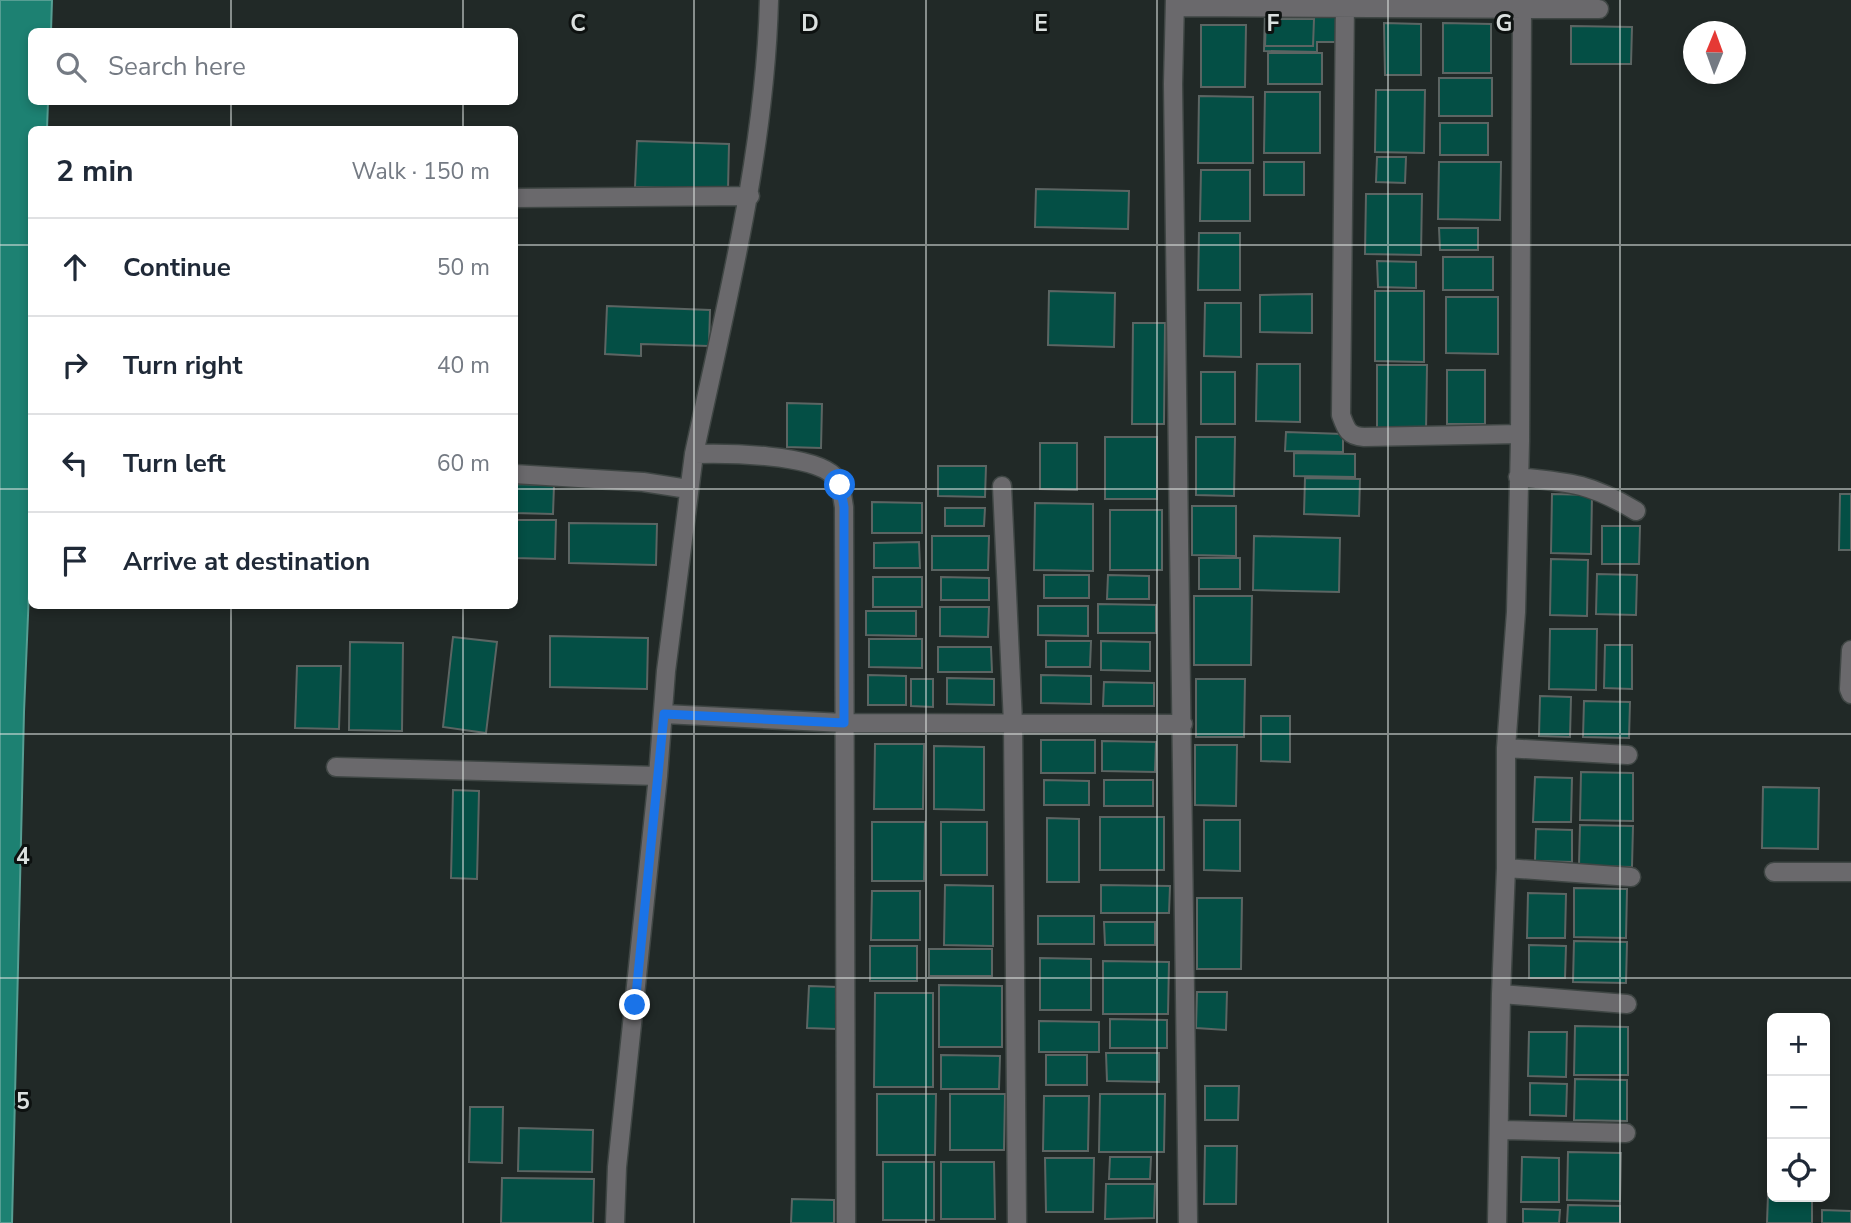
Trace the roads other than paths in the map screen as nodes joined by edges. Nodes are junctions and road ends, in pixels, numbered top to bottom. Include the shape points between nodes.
1 (769, 0) edge
2 (1175, 3) edge
3 (1345, 3) edge
4 (1599, 9) dead end
5 (1522, 10) junction
6 (750, 196) junction
7 (518, 198) edge
8 (1520, 433) junction
9 (694, 454) junction
10 (518, 474) edge
11 (1518, 477) junction
12 (1002, 486) dead end
13 (688, 489) junction
14 (1636, 511) dead end
15 (1851, 650) edge
16 (1851, 694) edge
17 (664, 714) junction
18 (844, 723) junction
19 (1013, 723) junction
20 (1183, 724) junction
21 (1506, 748) junction
22 (1628, 755) dead end
23 (336, 767) dead end
24 (658, 776) junction
25 (1506, 868) junction
26 (1774, 872) dead end
27 (1851, 872) edge
28 (1631, 877) dead end
29 (1501, 994) junction
30 (1627, 1004) dead end
31 (1500, 1130) junction
32 (1626, 1133) dead end
33 (615, 1223) edge
34 (846, 1223) edge
35 (1017, 1223) edge
36 (1188, 1223) edge
37 (1497, 1223) edge

1 - 6 street via 768,48
2 - 3 street
2 - 20 street
3 - 5 street
3 - 8 street via 1341,415 1347,430 1352,436 1364,437
4 - 5 street
5 - 8 street
6 - 7 street
6 - 9 street
8 - 11 street
9 - 13 street
9 - 18 street via 771,457 821,466 840,485 844,507
10 - 13 street
11 - 14 street via 1577,483
11 - 21 street via 1516,612
12 - 19 street
13 - 17 street
15 - 16 street
17 - 18 street
17 - 24 street
18 - 19 street
18 - 34 street
19 - 20 street
19 - 35 street
20 - 36 street
21 - 22 street
21 - 25 street
23 - 24 street
24 - 33 street
25 - 28 street
25 - 29 street
26 - 27 street
29 - 30 street
29 - 31 street
31 - 32 street
31 - 37 street

